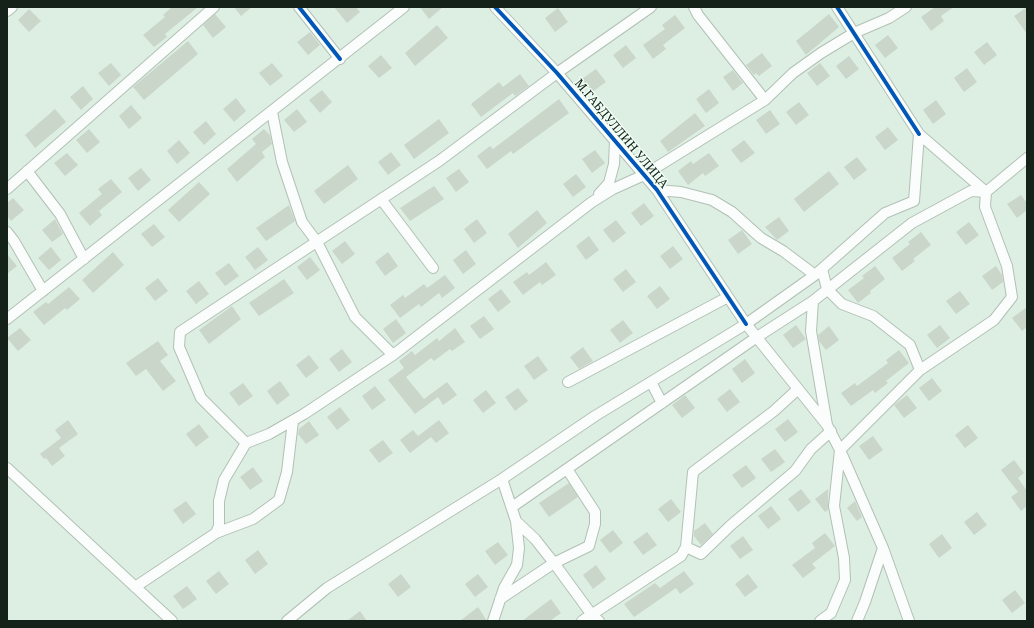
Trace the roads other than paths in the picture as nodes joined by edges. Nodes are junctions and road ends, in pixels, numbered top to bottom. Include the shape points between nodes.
1 (12, 7) edge
2 (214, 7) edge
3 (299, 7) edge
4 (404, 7) edge
5 (495, 7) edge
6 (651, 7) edge
7 (694, 7) edge
8 (837, 7) edge
9 (906, 7) edge
10 (7, 11) edge
11 (854, 33) junction
12 (340, 59) junction
13 (557, 73) junction
14 (765, 100) junction
15 (272, 112) junction
16 (919, 134) junction
17 (615, 141) junction
18 (1027, 158) edge
19 (27, 171) junction
20 (644, 175) junction
21 (7, 189) edge
22 (657, 190) junction
23 (986, 192) junction
24 (381, 199) junction
25 (914, 201) junction
26 (592, 202) junction
27 (912, 223) junction
28 (7, 232) edge
29 (317, 242) junction
30 (84, 259) junction
31 (433, 268) dead end
32 (819, 272) junction
33 (827, 290) junction
34 (43, 291) junction
35 (728, 297) junction
36 (813, 301) junction
37 (7, 319) edge
38 (746, 324) junction
39 (757, 337) junction
40 (393, 355) junction
41 (920, 370) junction
42 (568, 382) dead end
43 (650, 382) junction
44 (798, 389) junction
45 (662, 404) junction
46 (293, 421) junction
47 (829, 428) junction
48 (246, 443) junction
49 (840, 450) junction
50 (7, 468) edge
51 (567, 469) junction
52 (502, 479) junction
53 (512, 507) junction
54 (516, 521) junction
55 (216, 533) junction
56 (686, 547) junction
57 (883, 548) junction
58 (554, 563) junction
59 (135, 587) junction
60 (500, 599) junction
61 (595, 618) edge
62 (172, 621) edge
63 (287, 621) edge
64 (493, 621) edge
65 (582, 621) edge
66 (820, 621) edge
67 (857, 621) edge
68 (909, 621) edge

1 - 10 street
2 - 19 street
3 - 12 street
4 - 12 street
5 - 13 street, М.ГАБДУЛЛИН УЛИЦА
6 - 13 street
7 - 14 street
8 - 11 street
9 - 11 street via 889,18
11 - 14 street via 793,73
11 - 16 street
12 - 15 street
13 - 17 street, М.ГАБДУЛЛИН УЛИЦА
13 - 24 street via 439,161
14 - 20 street
15 - 29 street via 282,162 299,214
15 - 30 street
16 - 23 street
16 - 25 street
17 - 20 street, М.ГАБДУЛЛИН УЛИЦА
17 - 26 street via 614,164 609,183
18 - 23 street
19 - 21 street
19 - 30 street via 60,214
20 - 22 street, М.ГАБДУЛЛИН УЛИЦА
20 - 26 street
22 - 32 street via 681,192 712,200 732,212 761,238
22 - 35 street, М.ГАБДУЛЛИН УЛИЦА
23 - 27 street via 971,191
23 - 41 street via 985,207 1007,266 1012,297 994,320
24 - 29 street
24 - 31 street
25 - 27 street
25 - 32 street via 885,213
26 - 40 street
27 - 33 street
28 - 34 street
29 - 40 street via 355,317
29 - 48 street via 180,332 179,347 201,398
30 - 34 street
32 - 33 street
32 - 38 street
33 - 36 street
33 - 41 street via 842,304 873,316 910,345
34 - 37 street
35 - 38 street, М.ГАБДУЛЛИН УЛИЦА
35 - 42 street
36 - 39 street
36 - 47 street via 811,331
38 - 39 street, М.ГАБДУЛЛИН УЛИЦА
38 - 43 street
39 - 44 street, М.ГАБДУЛЛИН УЛИЦА
39 - 45 street
40 - 46 street
41 - 49 street
43 - 45 street
43 - 52 street
44 - 47 street, М.ГАБДУЛЛИН УЛИЦА
44 - 56 street via 774,411 693,472
45 - 51 street
46 - 48 street
46 - 55 street via 287,472 279,500 253,519
47 - 49 street
47 - 56 street via 795,470 701,554
48 - 55 street via 224,480
49 - 57 street
49 - 66 street via 834,506 844,558 845,580 831,613
50 - 59 street
51 - 53 street
51 - 58 street via 595,512 595,524 589,546
52 - 53 street
52 - 63 street via 327,588
53 - 54 street
54 - 58 street via 535,539
54 - 60 street via 519,548 517,565
55 - 59 street
56 - 61 street via 681,556
57 - 67 street
57 - 68 street
58 - 60 street
58 - 61 street
59 - 62 street
60 - 64 street
61 - 65 street

